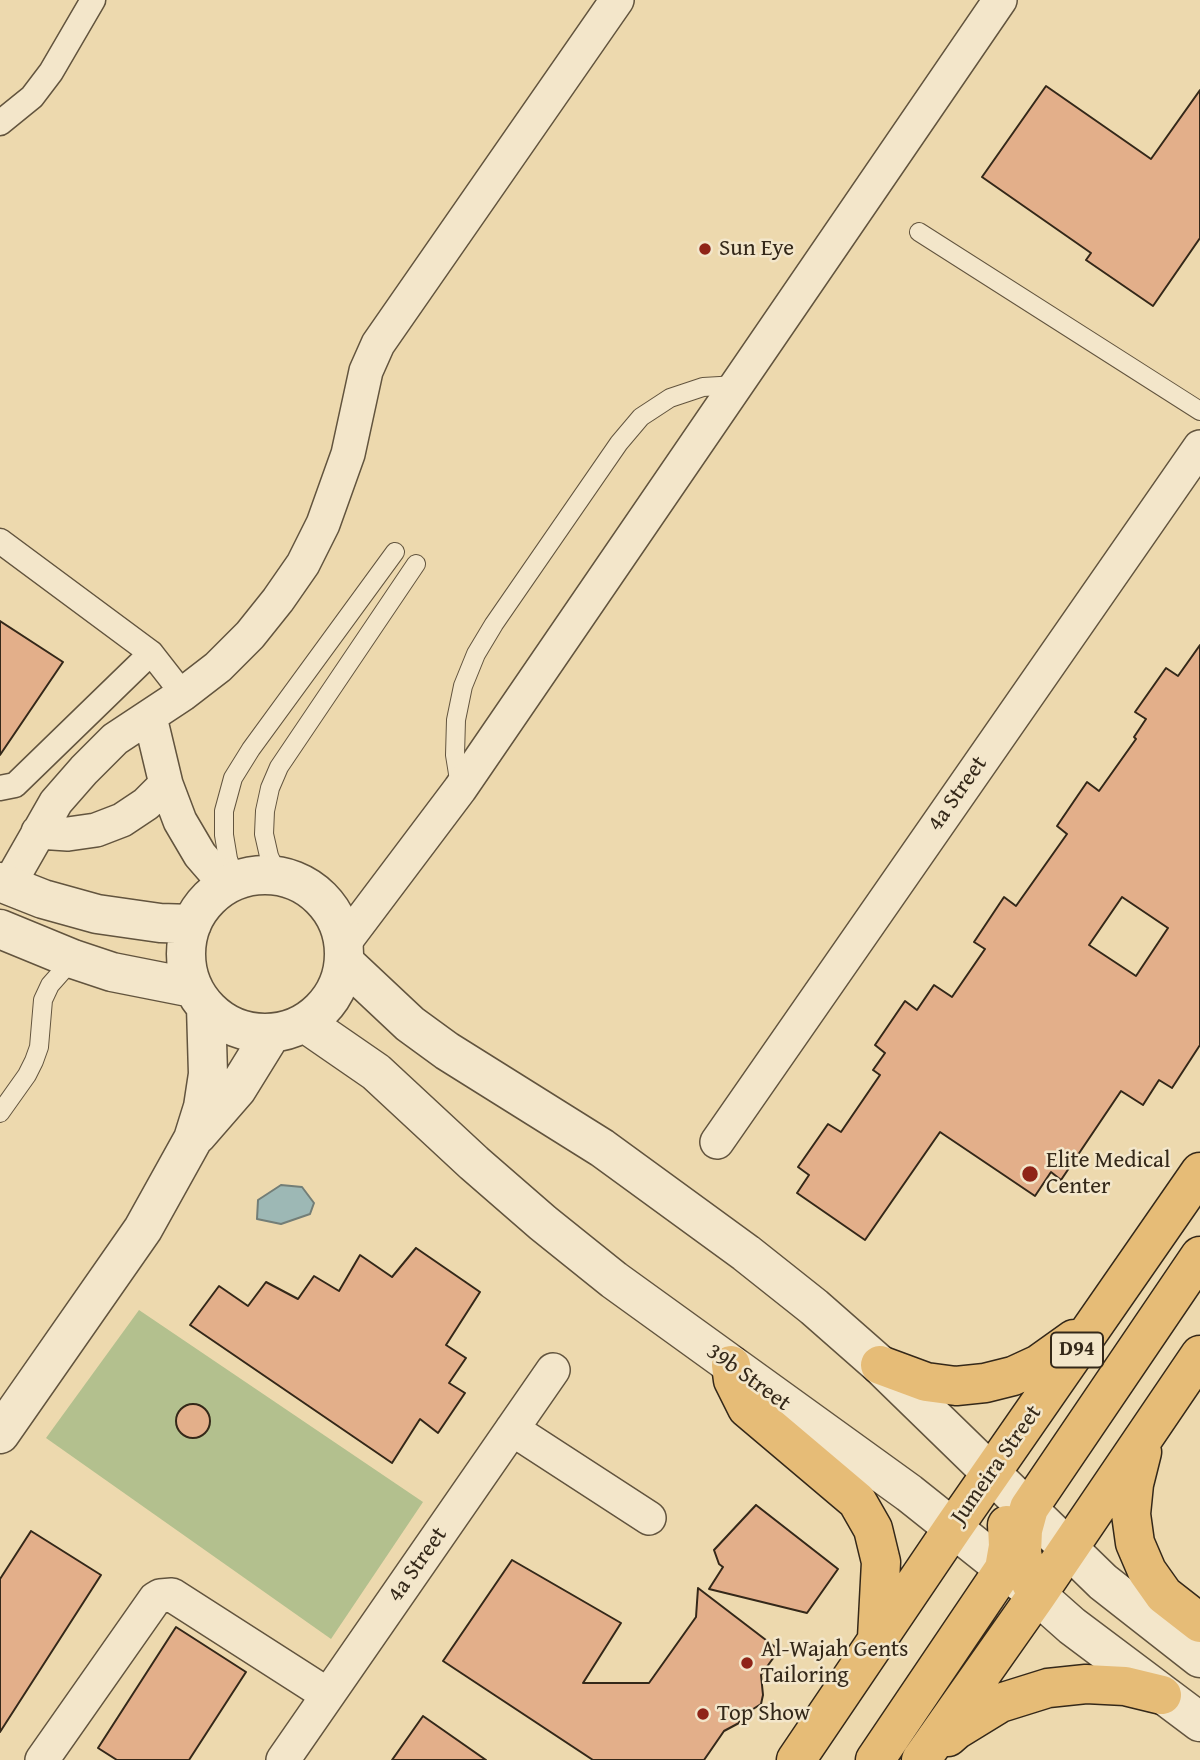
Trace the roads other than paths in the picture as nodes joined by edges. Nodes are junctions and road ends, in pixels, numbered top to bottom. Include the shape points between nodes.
1 (93, 0) edge
2 (617, 0) edge
3 (1000, 0) edge
4 (0, 124) edge
5 (919, 232) dead end
6 (737, 385) junction
7 (1200, 411) edge
8 (1200, 447) edge
9 (0, 541) edge
10 (395, 552) dead end
11 (416, 564) dead end
12 (151, 653) junction
13 (183, 694) junction
14 (150, 717) junction
15 (166, 785) junction
16 (0, 788) edge
17 (460, 789) junction
18 (38, 832) junction
19 (278, 876) junction
20 (231, 883) junction
21 (4, 884) edge
22 (192, 924) junction
23 (0, 929) edge
24 (344, 953) junction
25 (73, 959) junction
26 (199, 997) junction
27 (288, 1028) junction
28 (0, 1113) edge
29 (193, 1139) junction
30 (717, 1142) dead end
31 (1200, 1172) edge
32 (1200, 1256) edge
33 (1095, 1323) junction
34 (1200, 1355) edge
35 (731, 1365) junction
36 (880, 1365) junction
37 (553, 1370) dead end
38 (512, 1429) junction
39 (0, 1434) edge
40 (1147, 1434) junction
41 (991, 1473) junction
42 (1029, 1508) junction
43 (649, 1518) dead end
44 (954, 1528) junction
45 (1069, 1548) junction
46 (1004, 1569) junction
47 (1037, 1595) junction
48 (1200, 1623) edge
49 (877, 1641) junction
50 (1200, 1658) edge
51 (328, 1695) junction
52 (1162, 1695) junction
53 (1200, 1723) edge
54 (42, 1760) edge
55 (284, 1760) edge
56 (796, 1760) edge
57 (875, 1760) edge
58 (922, 1760) edge

1 - 4 street via 51,72 32,97
2 - 13 street via 378,344 366,372 348,454 303,564 250,635
3 - 6 street
5 - 7 lane
6 - 17 street
6 - 17 lane via 703,387 670,398 641,418 494,624 467,675 456,720
8 - 30 street, 4a Street
9 - 12 street
10 - 20 lane via 233,778 224,835
11 - 19 lane via 279,767 270,788 264,834
12 - 13 street
12 - 16 street via 15,785
13 - 14 street
14 - 15 street
14 - 18 street via 115,739 84,770
15 - 18 street via 146,804 96,830
15 - 20 street via 180,821 201,855
17 - 24 street
18 - 21 street
19 - 20 street via 256,875
19 - 24 street via 302,884 322,899 337,919
20 - 22 street via 212,895
21 - 22 street via 97,914
22 - 26 street via 186,945 187,967
23 - 25 street
24 - 27 street via 338,986 324,1007
24 - 36 street via 410,1024 602,1148 814,1307
25 - 26 street
25 - 28 lane via 50,985 43,1000 34,1061
26 - 27 street via 225,1023 247,1032
26 - 29 street via 208,1074
27 - 29 street
27 - 35 street, 39b Street via 376,1072 573,1248
29 - 39 street via 143,1229
31 - 33 main road, Jumeira Street / D94
32 - 42 main road
33 - 36 main road via 1039,1364 985,1383 926,1382
33 - 41 main road, Jumeira Street / D94
34 - 40 main road
35 - 44 street, 39b Street
35 - 49 main road via 738,1395 747,1408 857,1501 873,1529 881,1562
36 - 41 street
37 - 38 street, 4a Street
38 - 43 street
38 - 51 street, 4a Street
40 - 45 main road
40 - 48 main road via 1133,1494 1135,1543 1164,1595
41 - 42 street
41 - 44 main road, Jumeira Street / D94
41 - 46 main road via 1007,1520
42 - 45 street
42 - 47 main road via 1022,1553
44 - 46 street, 39b Street
44 - 49 main road, Jumeira Street / D94
45 - 47 main road
45 - 50 street via 1102,1582
46 - 47 street, 39b Street
46 - 57 main road
47 - 52 street, 39b Street
47 - 58 main road
49 - 56 main road, Jumeira Street / D94
51 - 54 street via 172,1595 160,1596
51 - 55 street, 4a Street
52 - 53 street, 39b Street
52 - 58 main road via 1125,1686 1048,1688 1000,1703 956,1730

